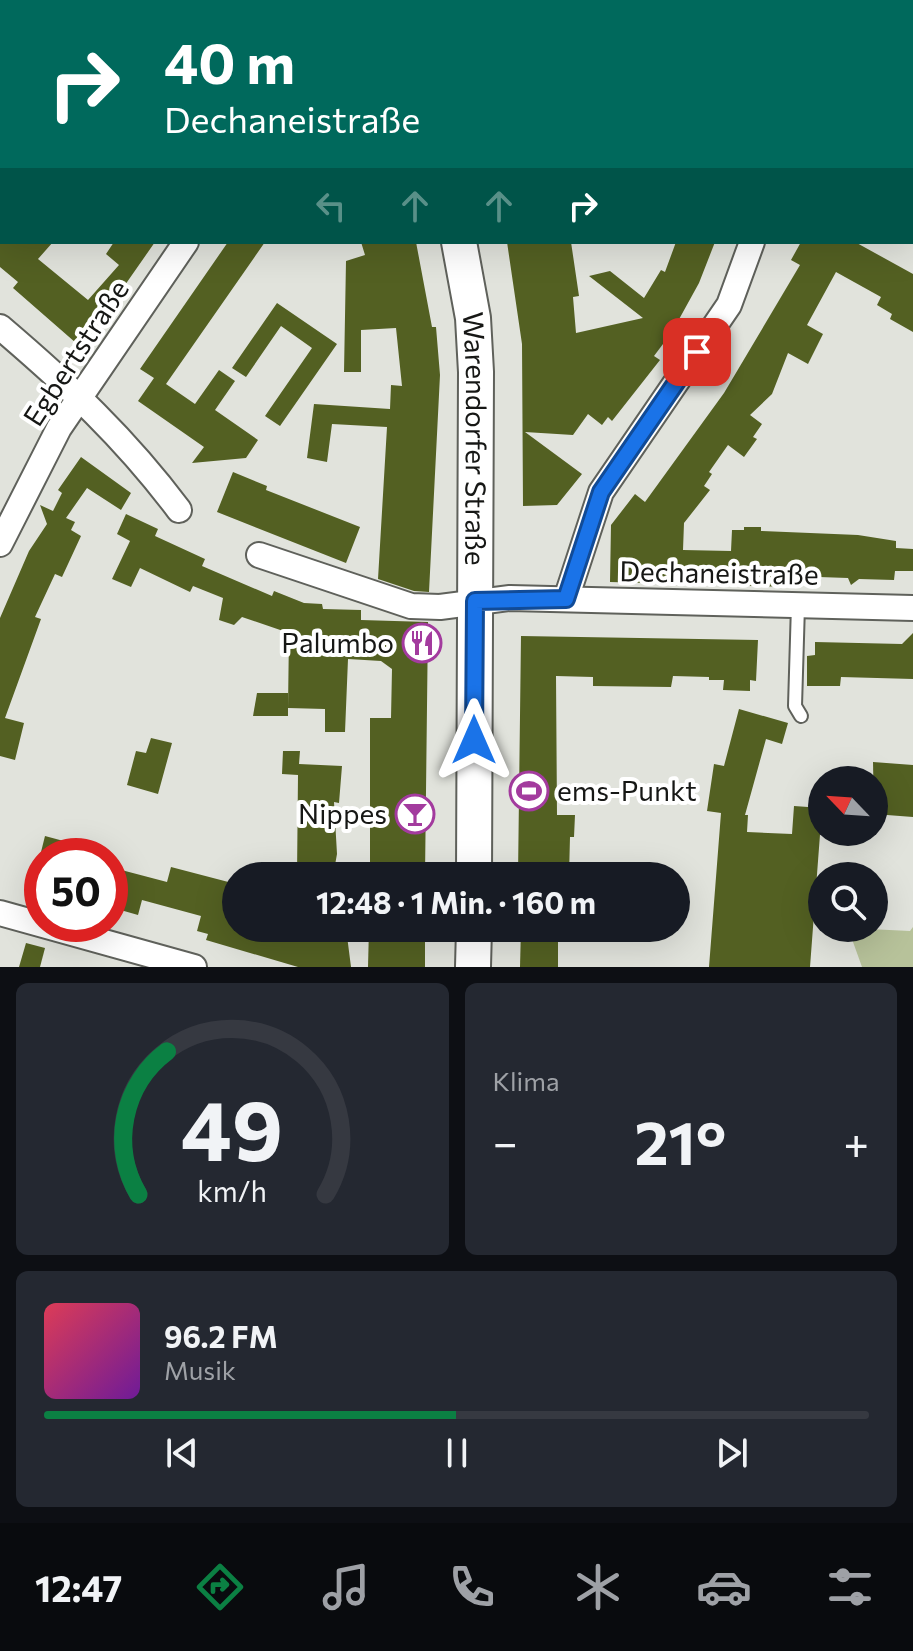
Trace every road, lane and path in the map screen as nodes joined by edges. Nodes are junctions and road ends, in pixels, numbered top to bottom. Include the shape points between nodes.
1 (185, 244) edge
2 (459, 244) edge
3 (751, 244) edge
4 (0, 327) edge
5 (81, 396) junction
6 (179, 510) dead end
7 (0, 544) edge
8 (259, 555) dead end
9 (566, 599) junction
10 (475, 601) junction
11 (798, 605) junction
12 (913, 608) edge
13 (801, 716) dead end
14 (474, 862) edge
15 (0, 913) edge
16 (474, 942) edge
17 (187, 966) edge
18 (473, 967) edge

1 - 5 street, Egbertstraße
2 - 10 main road, Warendorfer Straße via 476,372
3 - 9 street via 729,305 601,492
4 - 5 street
5 - 6 street via 138,456
5 - 7 street, Egbertstraße
8 - 10 street, Dechaneistraße via 411,606
9 - 10 street, Dechaneistraße
9 - 11 street, Dechaneistraße
10 - 14 main road, Warendorfer Straße
11 - 12 street, Dechaneistraße
11 - 13 lane via 795,706
15 - 17 street
16 - 18 main road

